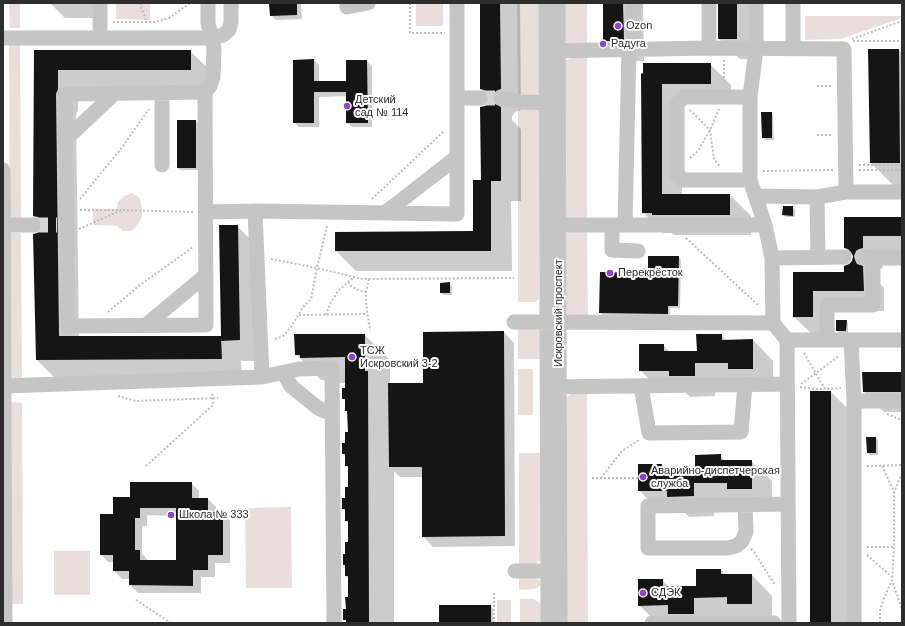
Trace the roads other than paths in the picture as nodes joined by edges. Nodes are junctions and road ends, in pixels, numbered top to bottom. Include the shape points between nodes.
1 (100, 3) edge
2 (208, 3) edge
3 (231, 3) edge
4 (368, 3) edge
5 (457, 3) edge
6 (546, 3) edge
7 (558, 3) edge
8 (633, 3) edge
9 (709, 3) edge
10 (756, 3) edge
11 (793, 3) edge
12 (346, 7) dead end
13 (100, 30) junction
14 (3, 38) edge
15 (211, 38) junction
16 (716, 48) junction
17 (756, 49) junction
18 (793, 49) junction
19 (631, 50) junction
20 (552, 51) junction
21 (205, 92) junction
22 (115, 93) junction
23 (162, 93) junction
24 (750, 97) junction
25 (457, 98) junction
26 (480, 98) tunnel mouth
27 (501, 98) tunnel mouth
28 (552, 103) junction
29 (66, 139) junction
30 (457, 157) junction
31 (162, 165) dead end
32 (3, 170) edge
33 (750, 176) junction
34 (846, 192) junction
35 (902, 192) edge
36 (756, 196) junction
37 (817, 197) junction
38 (255, 211) junction
39 (206, 212) junction
40 (385, 213) junction
41 (3, 225) edge
42 (33, 225) tunnel mouth
43 (559, 225) junction
44 (619, 225) junction
45 (765, 225) junction
46 (638, 251) dead end
47 (818, 257) junction
48 (844, 257) dead end
49 (772, 258) junction
50 (902, 258) edge
51 (206, 275) junction
52 (514, 322) dead end
53 (553, 322) junction
54 (773, 323) junction
55 (146, 325) junction
56 (791, 340) junction
57 (827, 340) junction
58 (851, 340) junction
59 (902, 340) edge
60 (286, 372) junction
61 (262, 377) junction
62 (787, 384) junction
63 (745, 385) junction
64 (4, 386) edge
65 (641, 386) junction
66 (553, 387) junction
67 (853, 395) junction
68 (902, 401) edge
69 (332, 411) junction
70 (4, 452) edge
71 (788, 504) junction
72 (745, 505) junction
73 (515, 571) dead end
74 (548, 571) junction
75 (4, 591) edge
76 (554, 593) junction
77 (5, 623) edge
78 (334, 623) edge
79 (548, 623) edge
80 (560, 623) edge
81 (652, 623) edge
82 (753, 623) edge
83 (774, 623) edge
84 (789, 623) edge
85 (854, 623) edge

1 - 13 street
2 - 15 street
3 - 15 street via 229,30 223,35
4 - 12 street
5 - 25 street
6 - 20 street, Искровский проспект
7 - 20 street, Искровский проспект
8 - 19 street
9 - 16 street
10 - 17 street
11 - 18 street
13 - 14 street
13 - 15 street
15 - 21 street via 214,48 213,77
16 - 17 street
16 - 19 street
17 - 18 street
17 - 24 street
18 - 34 street via 844,49
19 - 20 street
19 - 44 street
20 - 28 street, Искровский проспект
21 - 23 street
21 - 39 street
22 - 23 street
22 - 29 street
22 - 29 street via 65,94
23 - 31 street
24 - 33 street
24 - 33 street via 684,97 677,104 677,174 683,180 730,180
25 - 26 street
25 - 30 street
27 - 28 street via 520,102
28 - 43 street, Искровский проспект
28 - 53 street, Искровский проспект
29 - 55 street via 64,227 68,326
30 - 40 street
30 - 40 street via 457,214
32 - 41 street
33 - 36 street
34 - 35 street
34 - 37 street
36 - 37 street
36 - 45 street
37 - 47 street
38 - 39 street
38 - 40 street
38 - 61 street
39 - 51 street
41 - 42 street
41 - 64 street
43 - 44 street
43 - 53 street, Искровский проспект
44 - 45 street
44 - 46 street via 612,250
45 - 49 street
47 - 48 street
47 - 49 street
49 - 54 street
50 - 57 street via 868,257 873,305 827,305
51 - 55 street
51 - 55 street via 206,325
52 - 53 street
53 - 54 street
53 - 66 street, Искровский проспект
54 - 56 street
56 - 57 street
56 - 62 street
57 - 58 street
58 - 59 street
58 - 67 street
60 - 61 street
60 - 69 street via 291,386 318,408
60 - 69 street via 332,368
61 - 64 street
62 - 63 street
62 - 71 street
63 - 65 street
63 - 65 street via 740,432 649,433
64 - 70 street
65 - 66 street
66 - 74 street, Искровский проспект
66 - 76 street, Искровский проспект
67 - 68 street
67 - 85 street via 856,547
69 - 78 street
70 - 75 street
71 - 72 street
71 - 84 street
72 - 72 street via 648,506 648,548 736,546 746,532
73 - 74 street
74 - 76 street, Искровский проспект
75 - 77 street
76 - 79 street, Искровский проспект
76 - 80 street, Искровский проспект
81 - 82 street
82 - 83 street

